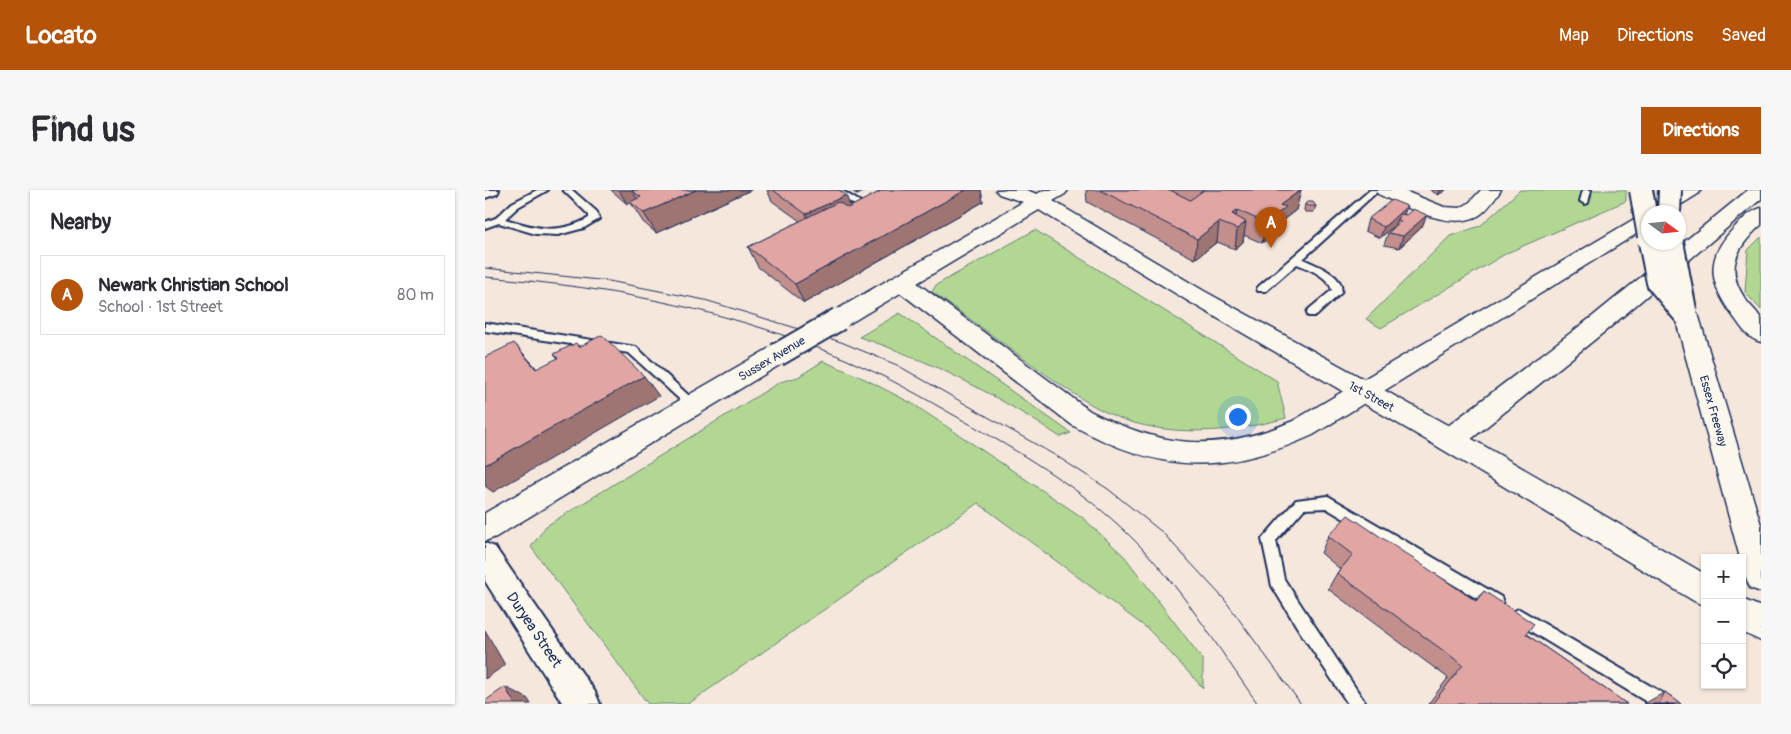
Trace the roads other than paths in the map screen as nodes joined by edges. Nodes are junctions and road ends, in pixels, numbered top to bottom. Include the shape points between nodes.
1 (490, 190) edge
2 (544, 190) edge
3 (567, 190) edge
4 (835, 190) edge
5 (1006, 190) edge
6 (1375, 190) edge
7 (1385, 190) edge
8 (1491, 190) edge
9 (1587, 190) edge
10 (1641, 190) edge
11 (1670, 190) edge
12 (1691, 190) edge
13 (1760, 190) edge
14 (485, 192) edge
15 (1042, 194) edge
16 (1585, 201) dead end
17 (1644, 205) edge
18 (1667, 205) edge
19 (1669, 205) edge
20 (870, 211) edge
21 (1761, 214) edge
22 (499, 220) junction
23 (1641, 222) edge
24 (485, 225) edge
25 (1652, 250) edge
26 (1674, 250) edge
27 (1296, 259) junction
28 (901, 282) junction
29 (1262, 289) dead end
30 (1312, 314) dead end
31 (1687, 316) junction
32 (485, 327) edge
33 (1761, 334) edge
34 (1361, 391) junction
35 (693, 405) junction
36 (1450, 440) junction
37 (485, 528) edge
38 (485, 556) edge
39 (1761, 578) edge
40 (1701, 589) edge
41 (1746, 616) edge
42 (1761, 625) edge
43 (583, 704) edge
44 (1357, 704) edge
45 (1665, 704) edge

1 - 14 street
2 - 22 lane via 515,205
3 - 22 lane via 594,214 594,219 581,227 557,234 538,232
4 - 20 lane
5 - 15 main road, 1st Street
6 - 27 lane
7 - 8 main road via 1437,211 1461,215 1475,208
9 - 16 lane
10 - 17 main road, bridge
11 - 19 main road, bridge
12 - 18 main road
13 - 36 main road via 1601,322
15 - 28 main road, Sussex Avenue
15 - 34 main road, 1st Street via 1196,296
21 - 33 main road via 1733,242 1723,266 1731,294
22 - 24 lane
23 - 34 main road
25 - 31 main road, bridge via 1658,282
26 - 31 main road, Essex Freeway, bridge
27 - 29 lane
27 - 30 lane via 1337,285 1337,291
28 - 34 main road via 1081,418 1117,438 1152,448 1202,454 1239,451 1268,444 1303,428
28 - 35 main road, Sussex Avenue, bridge
31 - 39 main road, Essex Freeway
32 - 35 lane via 632,350
34 - 36 main road, 1st Street
35 - 37 main road, Sussex Avenue
36 - 40 main road, 1st Street
38 - 43 street, Duryea Street
41 - 42 main road
44 - 45 lane via 1277,581 1269,539 1301,504 1329,502

